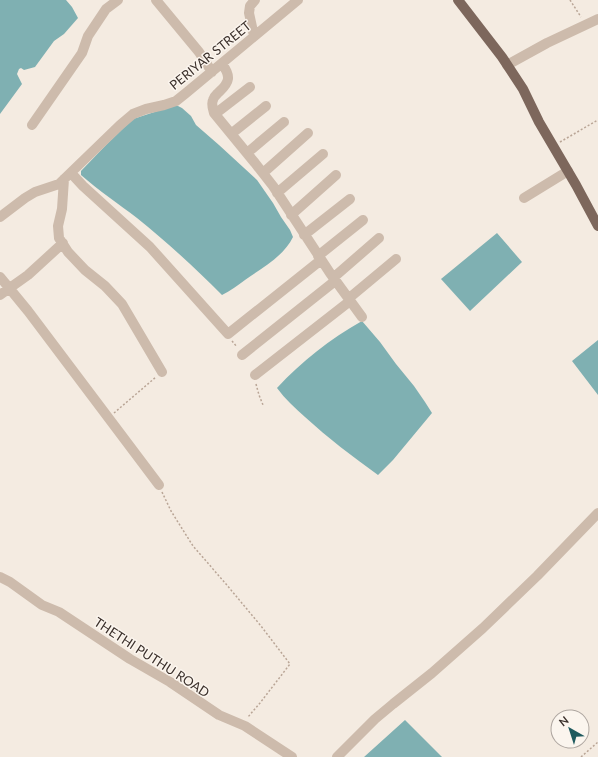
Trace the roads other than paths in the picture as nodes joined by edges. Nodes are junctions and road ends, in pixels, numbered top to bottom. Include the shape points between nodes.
1 (118, 0) edge
2 (156, 0) edge
3 (255, 0) edge
4 (298, 0) edge
5 (458, 0) edge
6 (598, 20) edge
7 (254, 36) junction
8 (222, 64) junction
9 (507, 65) junction
10 (212, 72) junction
11 (250, 87) dead end
12 (266, 106) dead end
13 (215, 114) junction
14 (284, 122) dead end
15 (32, 125) dead end
16 (232, 134) junction
17 (308, 134) dead end
18 (247, 153) junction
19 (323, 154) dead end
20 (568, 171) junction
21 (263, 173) junction
22 (336, 175) dead end
23 (67, 176) junction
24 (277, 193) junction
25 (524, 198) dead end
26 (350, 199) dead end
27 (291, 215) junction
28 (0, 217) edge
29 (363, 220) dead end
30 (598, 226) edge
31 (304, 236) junction
32 (379, 238) dead end
33 (62, 243) junction
34 (320, 258) junction
35 (396, 259) dead end
36 (0, 277) edge
37 (334, 279) junction
38 (9, 288) junction
39 (0, 295) edge
40 (349, 300) junction
41 (362, 317) dead end
42 (242, 356) road end
43 (162, 372) road end
44 (255, 375) road end
45 (159, 485) road end
46 (598, 513) edge
47 (0, 577) edge
48 (292, 757) edge
49 (337, 757) edge

1 - 15 street via 106,9 88,36 82,53
2 - 10 street via 199,52
3 - 7 street via 250,6 249,13
4 - 7 street, PERIYAR STREET
5 - 9 main road
6 - 9 street
7 - 8 street, PERIYAR STREET
8 - 10 street, PERIYAR STREET
8 - 13 street via 228,72 228,78 225,86 212,100
9 - 20 main road
10 - 23 street, PERIYAR STREET via 176,100 133,114
11 - 13 street
12 - 16 street
13 - 16 street
14 - 18 street
16 - 18 street
17 - 21 street
18 - 21 street
19 - 24 street
20 - 25 street
20 - 30 main road
21 - 24 street
22 - 27 street
23 - 28 street, PERIYAR STREET via 59,184 25,198
23 - 33 street via 58,226
23 - 34 street via 83,186 150,247 228,334
24 - 27 street
26 - 31 street
27 - 31 street
29 - 34 street
31 - 34 street
32 - 37 street
33 - 38 street
33 - 43 street via 85,270 122,304
34 - 37 street
35 - 40 street
36 - 38 street
37 - 40 street
37 - 42 street
38 - 39 street
38 - 45 street
40 - 41 street
40 - 44 street
46 - 49 street via 483,628 387,709
47 - 48 street, THETHI PUTHU ROAD via 219,715 242,725

